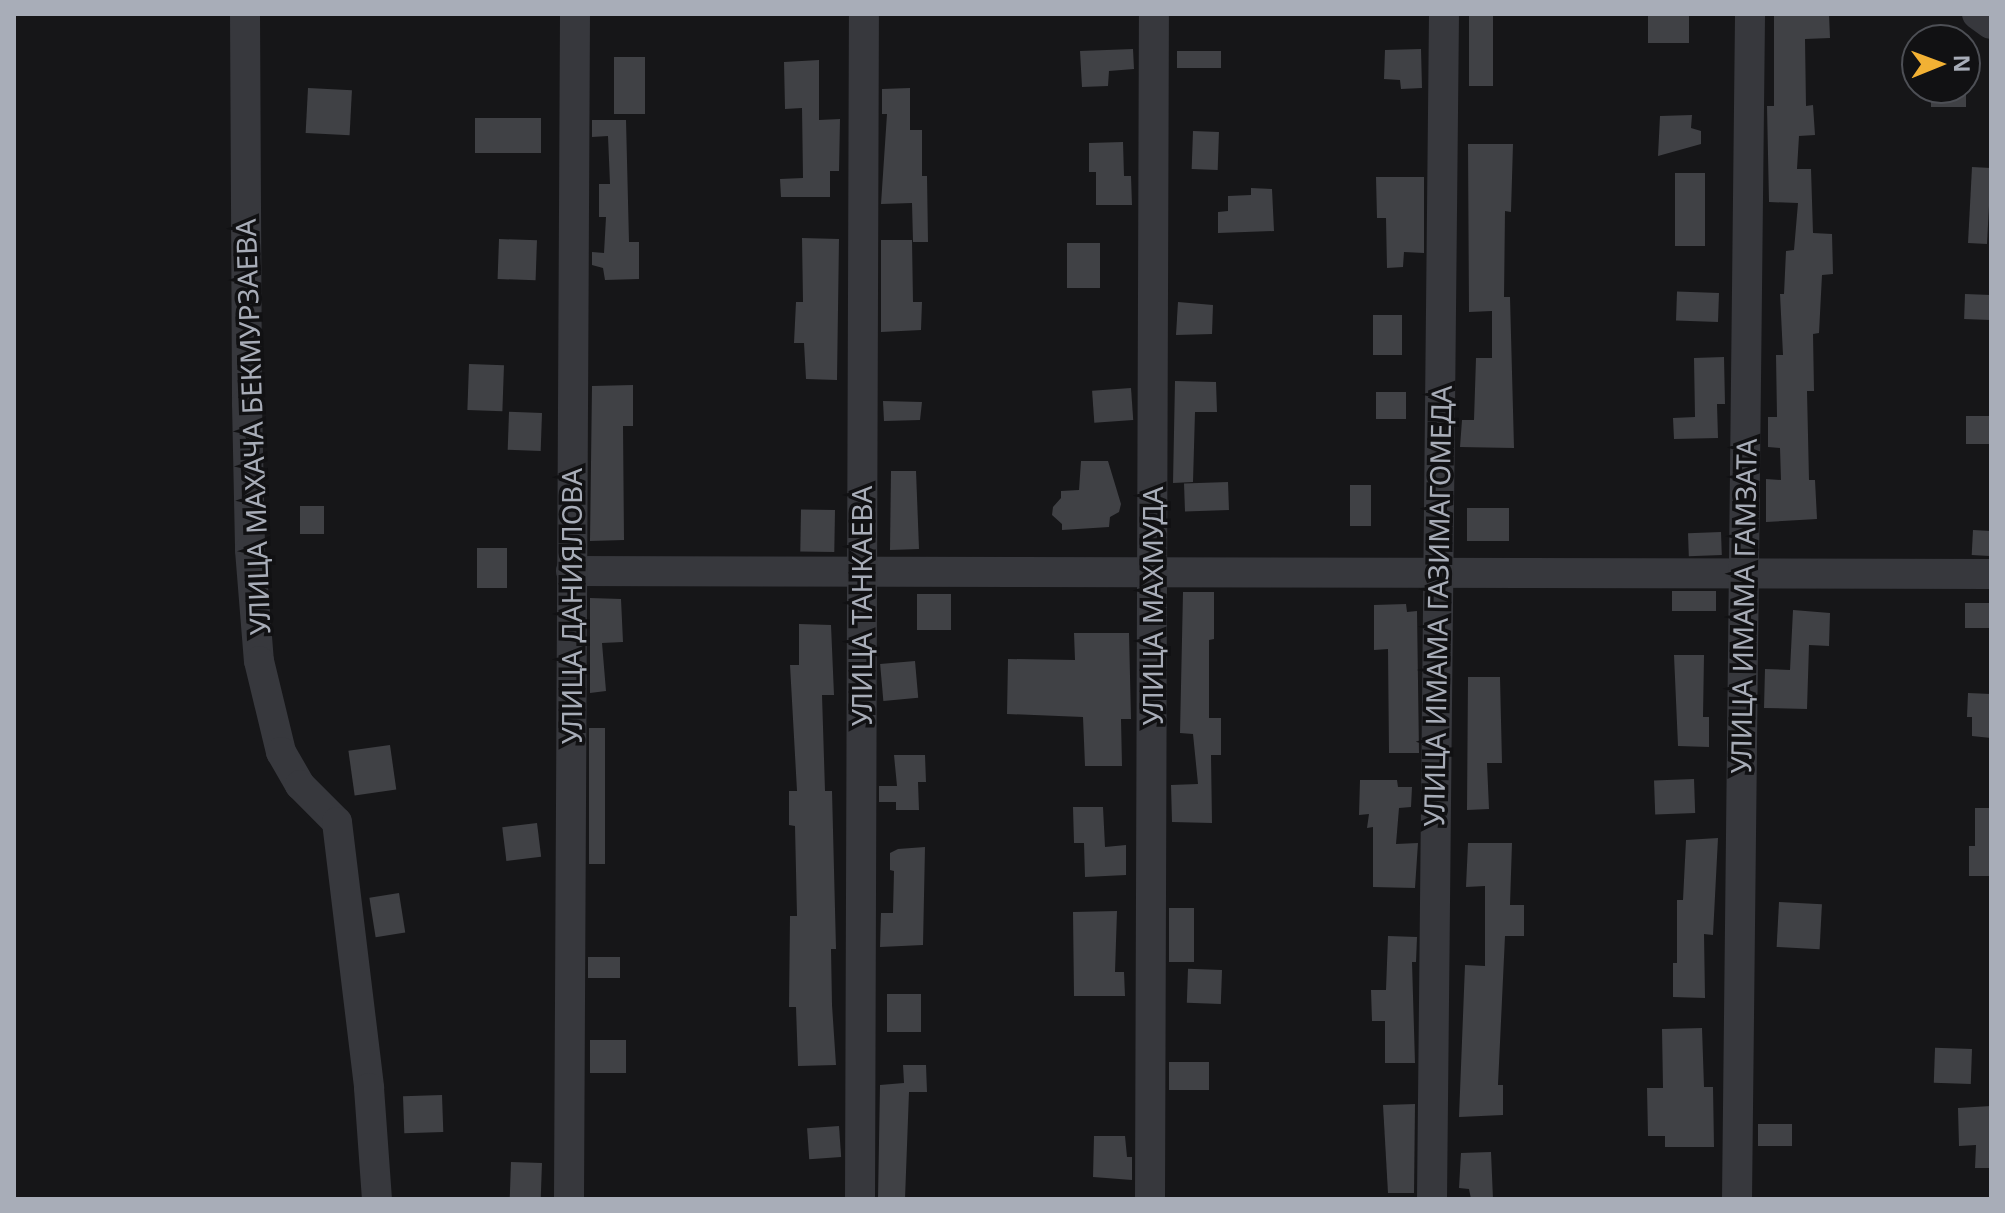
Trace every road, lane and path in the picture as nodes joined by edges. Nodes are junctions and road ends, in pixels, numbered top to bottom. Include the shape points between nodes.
1 (245, 14) edge
2 (575, 14) edge
3 (864, 14) edge
4 (1154, 14) edge
5 (1444, 14) edge
6 (1750, 14) edge
7 (1977, 14) edge
8 (1991, 24) edge
9 (571, 571) junction
10 (861, 571) junction
11 (1152, 572) junction
12 (1437, 573) junction
13 (1743, 574) junction
14 (1991, 574) edge
15 (377, 1199) edge
16 (569, 1199) edge
17 (860, 1199) edge
18 (1150, 1199) edge
19 (1432, 1199) edge
20 (1737, 1199) edge

1 - 15 street, УЛИЦА МАХАЧА БЕКМУРЗАЕВА via 250,550 259,661 281,752 300,785 337,822
2 - 9 street, УЛИЦА ДАНИЯЛОВА
3 - 10 street, УЛИЦА ТАНКАЕВА
4 - 11 street, УЛИЦА МАХМУДА
5 - 12 street, УЛИЦА ИМАМА ГАЗИМАГОМЕДА
6 - 13 street, УЛИЦА ИМАМА ГАМЗАТА
7 - 8 street
9 - 10 street
9 - 16 street, УЛИЦА ДАНИЯЛОВА
10 - 11 street
10 - 17 street, УЛИЦА ТАНКАЕВА
11 - 12 street
11 - 18 street, УЛИЦА МАХМУДА
12 - 13 street
12 - 19 street, УЛИЦА ИМАМА ГАЗИМАГОМЕДА
13 - 14 street
13 - 20 street, УЛИЦА ИМАМА ГАМЗАТА

